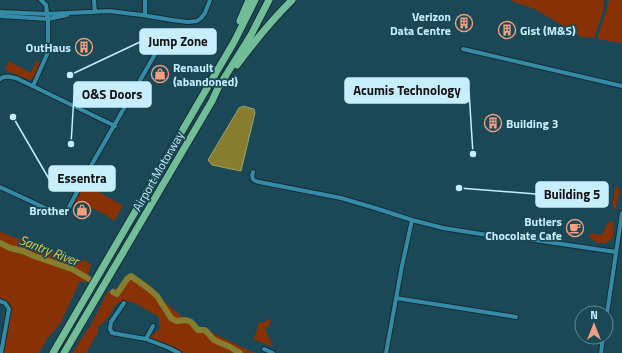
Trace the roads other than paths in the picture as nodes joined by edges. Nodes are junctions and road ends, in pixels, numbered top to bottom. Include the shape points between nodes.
1 (41, 0) edge
2 (94, 0) edge
3 (145, 0) edge
4 (210, 0) edge
5 (249, 0) edge
6 (255, 0) edge
7 (269, 0) edge
8 (273, 0) edge
9 (292, 0) edge
10 (0, 12) edge
11 (95, 12) junction
12 (76, 13) junction
13 (47, 14) junction
14 (145, 15) junction
15 (0, 16) edge
16 (48, 19) junction
17 (251, 34) junction
18 (158, 49) dead end
19 (463, 49) dead end
20 (0, 79) edge
21 (210, 83) junction
22 (33, 86) junction
23 (622, 86) edge
24 (212, 101) junction
25 (115, 126) junction
26 (253, 172) dead end
27 (0, 187) edge
28 (622, 213) edge
29 (412, 220) junction
30 (616, 252) junction
31 (396, 298) junction
32 (0, 301) edge
33 (124, 303) dead end
34 (608, 305) edge
35 (516, 316) dead end
36 (153, 326) dead end
37 (2, 336) edge
38 (146, 339) junction
39 (61, 340) junction
40 (264, 349) dead end
41 (66, 351) edge
42 (0, 353) edge
43 (48, 353) edge
44 (53, 353) edge
45 (179, 353) edge
46 (273, 353) edge
47 (386, 353) edge

1 - 13 street via 46,5
2 - 11 street
3 - 14 street
4 - 14 street via 205,13 197,21 182,22
5 - 21 highway
6 - 21 highway, Airport Motorway
7 - 17 highway, Airport Motorway
8 - 17 highway
9 - 24 highway via 255,40
10 - 13 street
11 - 12 street
11 - 14 street
12 - 13 street
12 - 16 street
13 - 16 street
15 - 16 street
16 - 22 street via 48,52
17 - 24 highway, Airport Motorway
18 - 25 street
19 - 23 street
20 - 22 street via 11,76
21 - 39 highway, Airport Motorway
22 - 25 street
24 - 41 highway, Airport Motorway
25 - 27 street via 64,213 56,213
26 - 29 street via 252,179 255,181 341,198
28 - 30 street
29 - 30 street via 481,234
29 - 31 street
30 - 34 street
31 - 35 street
31 - 47 street
32 - 37 street via 9,309
33 - 38 street via 111,322 112,333
36 - 38 street
37 - 42 street
38 - 45 street
39 - 43 highway via 54,344
39 - 44 highway, Airport Motorway
40 - 46 street

